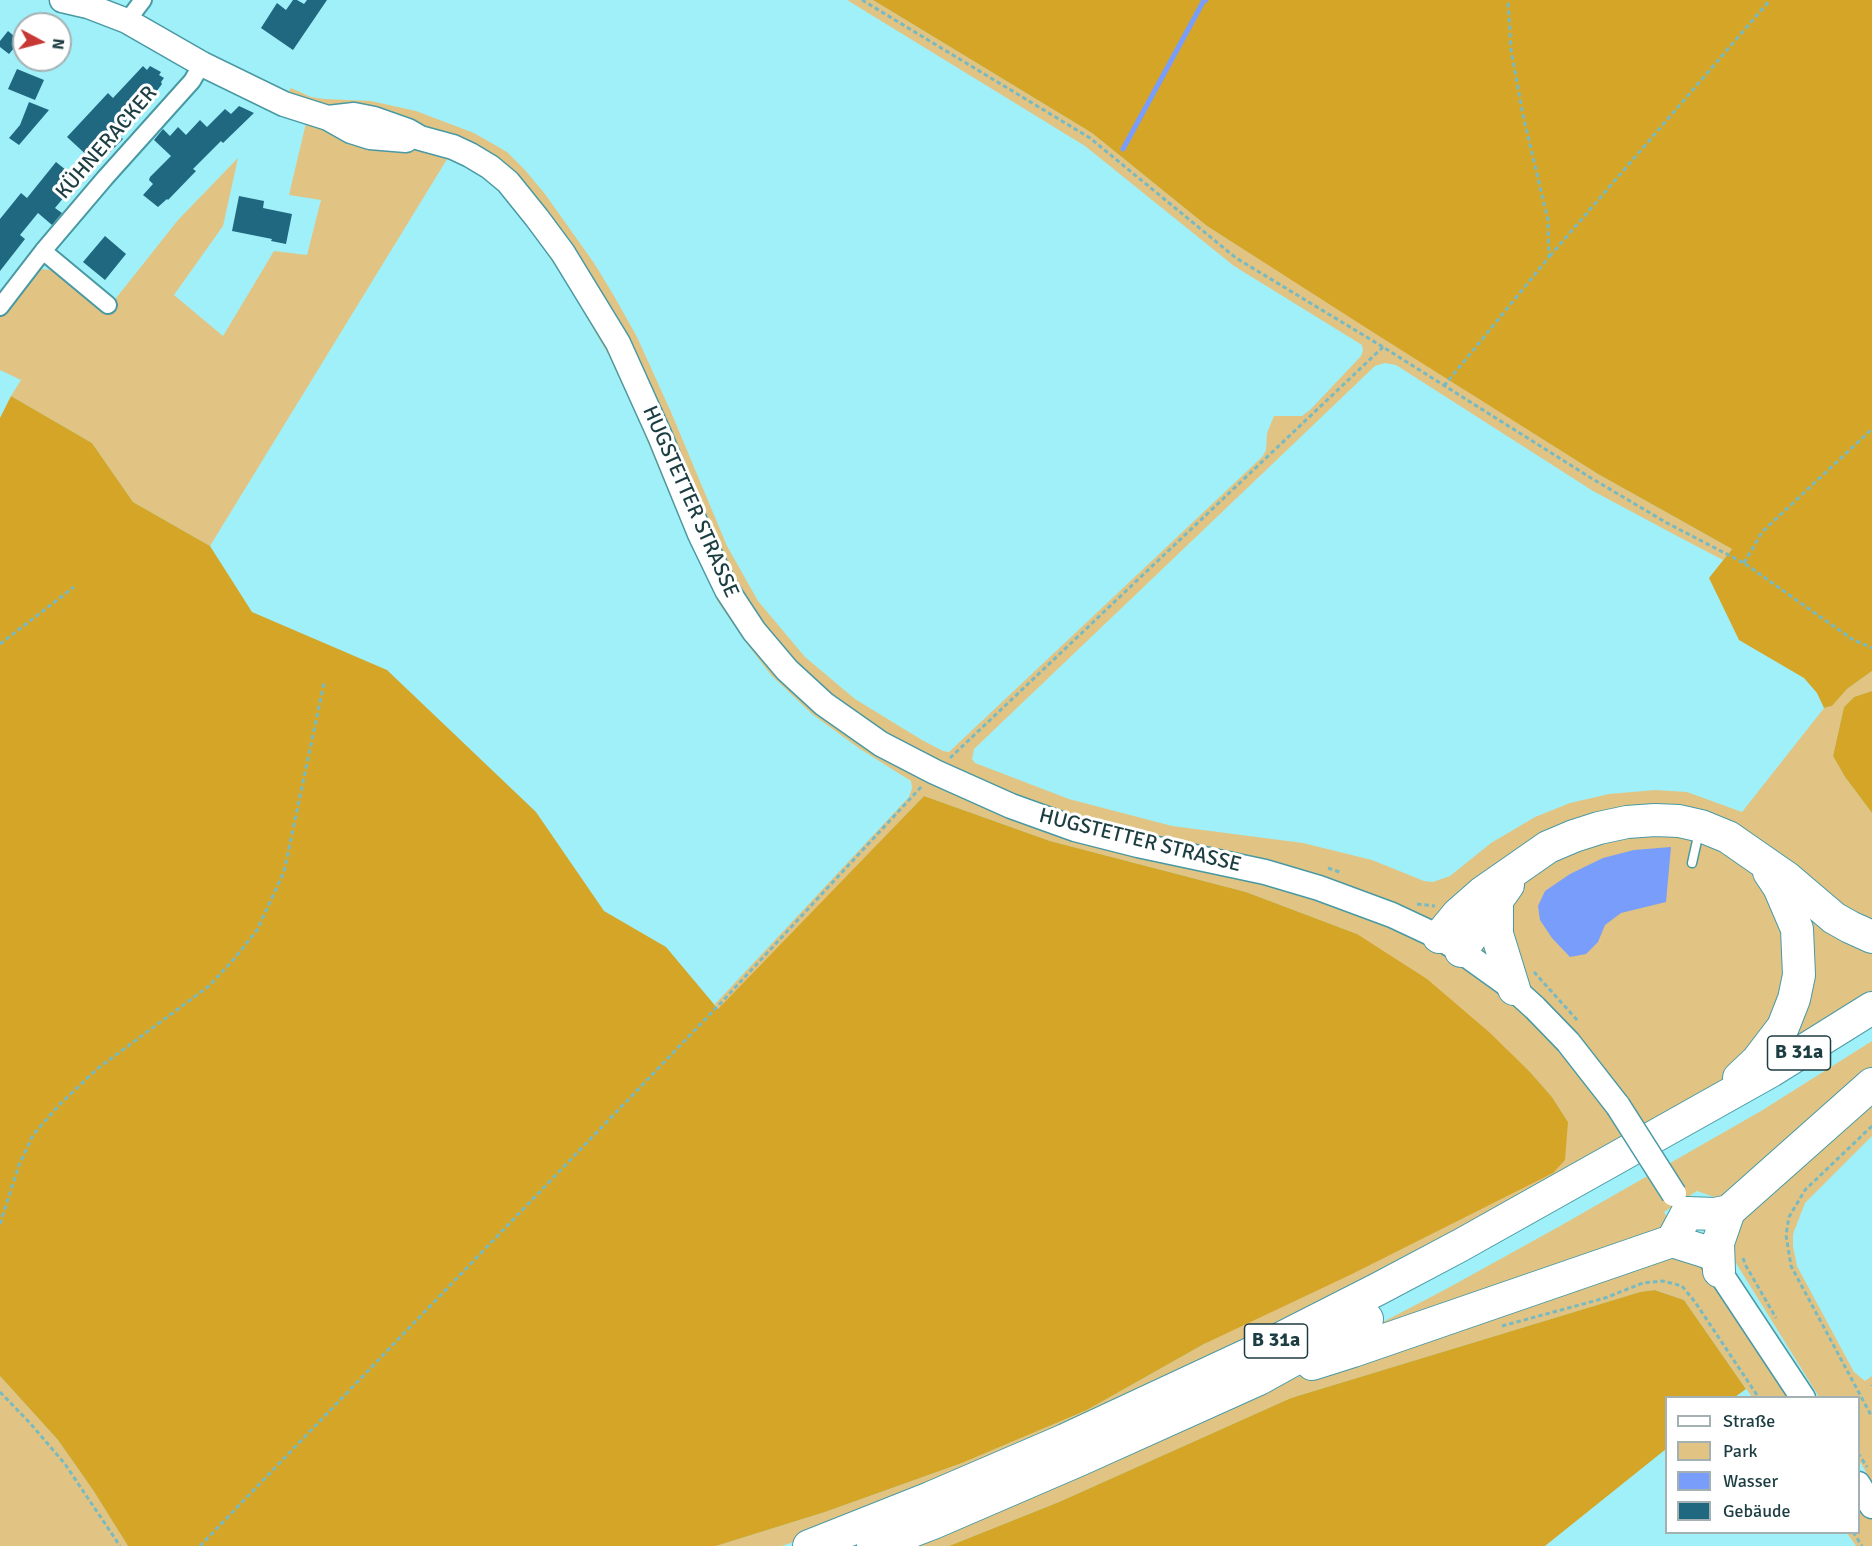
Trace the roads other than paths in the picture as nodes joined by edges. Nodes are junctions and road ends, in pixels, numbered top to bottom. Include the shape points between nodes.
1 (62, 0) edge
2 (143, 0) edge
3 (128, 21) junction
4 (202, 64) junction
5 (43, 251) junction
6 (108, 304) dead end
7 (0, 307) edge
8 (1701, 825) junction
9 (1762, 861) junction
10 (1692, 863) dead end
11 (1518, 869) junction
12 (1497, 903) junction
13 (1872, 937) edge
14 (1450, 944) junction
15 (1515, 989) junction
16 (1872, 1008) edge
17 (1872, 1029) edge
18 (1872, 1084) edge
19 (1724, 1097) junction
20 (1680, 1203) junction
21 (1729, 1211) junction
22 (1672, 1241) junction
23 (1723, 1260) junction
24 (1259, 1379) junction
25 (1802, 1396) edge
26 (1860, 1487) edge
27 (1872, 1506) edge
28 (809, 1546) edge
29 (873, 1546) edge

1 - 3 street, HUGSTETTER STRASSE
2 - 3 street
3 - 4 street, HUGSTETTER STRASSE
4 - 5 street, KÜHNERACKER via 192,81
4 - 14 street, HUGSTETTER STRASSE via 284,104 328,118 354,115 374,119 453,147 508,182 563,253 618,343 727,590 754,632 824,704 881,744 1011,806 1075,829 1319,888 1392,915
5 - 6 street
5 - 7 street, KÜHNERACKER
8 - 9 highway via 1745,847
8 - 10 lane
8 - 11 highway via 1655,820 1599,828 1548,847
9 - 13 highway via 1834,918
9 - 19 highway via 1779,887 1797,929 1799,975 1783,1027
11 - 12 highway
11 - 14 highway via 1458,914
12 - 14 highway
12 - 15 highway via 1497,934
14 - 15 street, HUGSTETTER STRASSE
15 - 20 street, HUGSTETTER STRASSE, bridge via 1568,1042 1618,1106
16 - 19 highway, B 31a
17 - 24 highway, B 31a via 1599,1191
18 - 21 highway
19 - 28 highway, B 31a via 1461,1245 1256,1351 1065,1440
20 - 21 highway via 1716,1215
20 - 22 highway
20 - 23 street, HUGSTETTER STRASSE
21 - 23 highway via 1718,1243
22 - 23 highway
22 - 24 highway via 1353,1351
23 - 25 street, HUGSTETTER STRASSE
24 - 29 highway, B 31a
26 - 27 street

